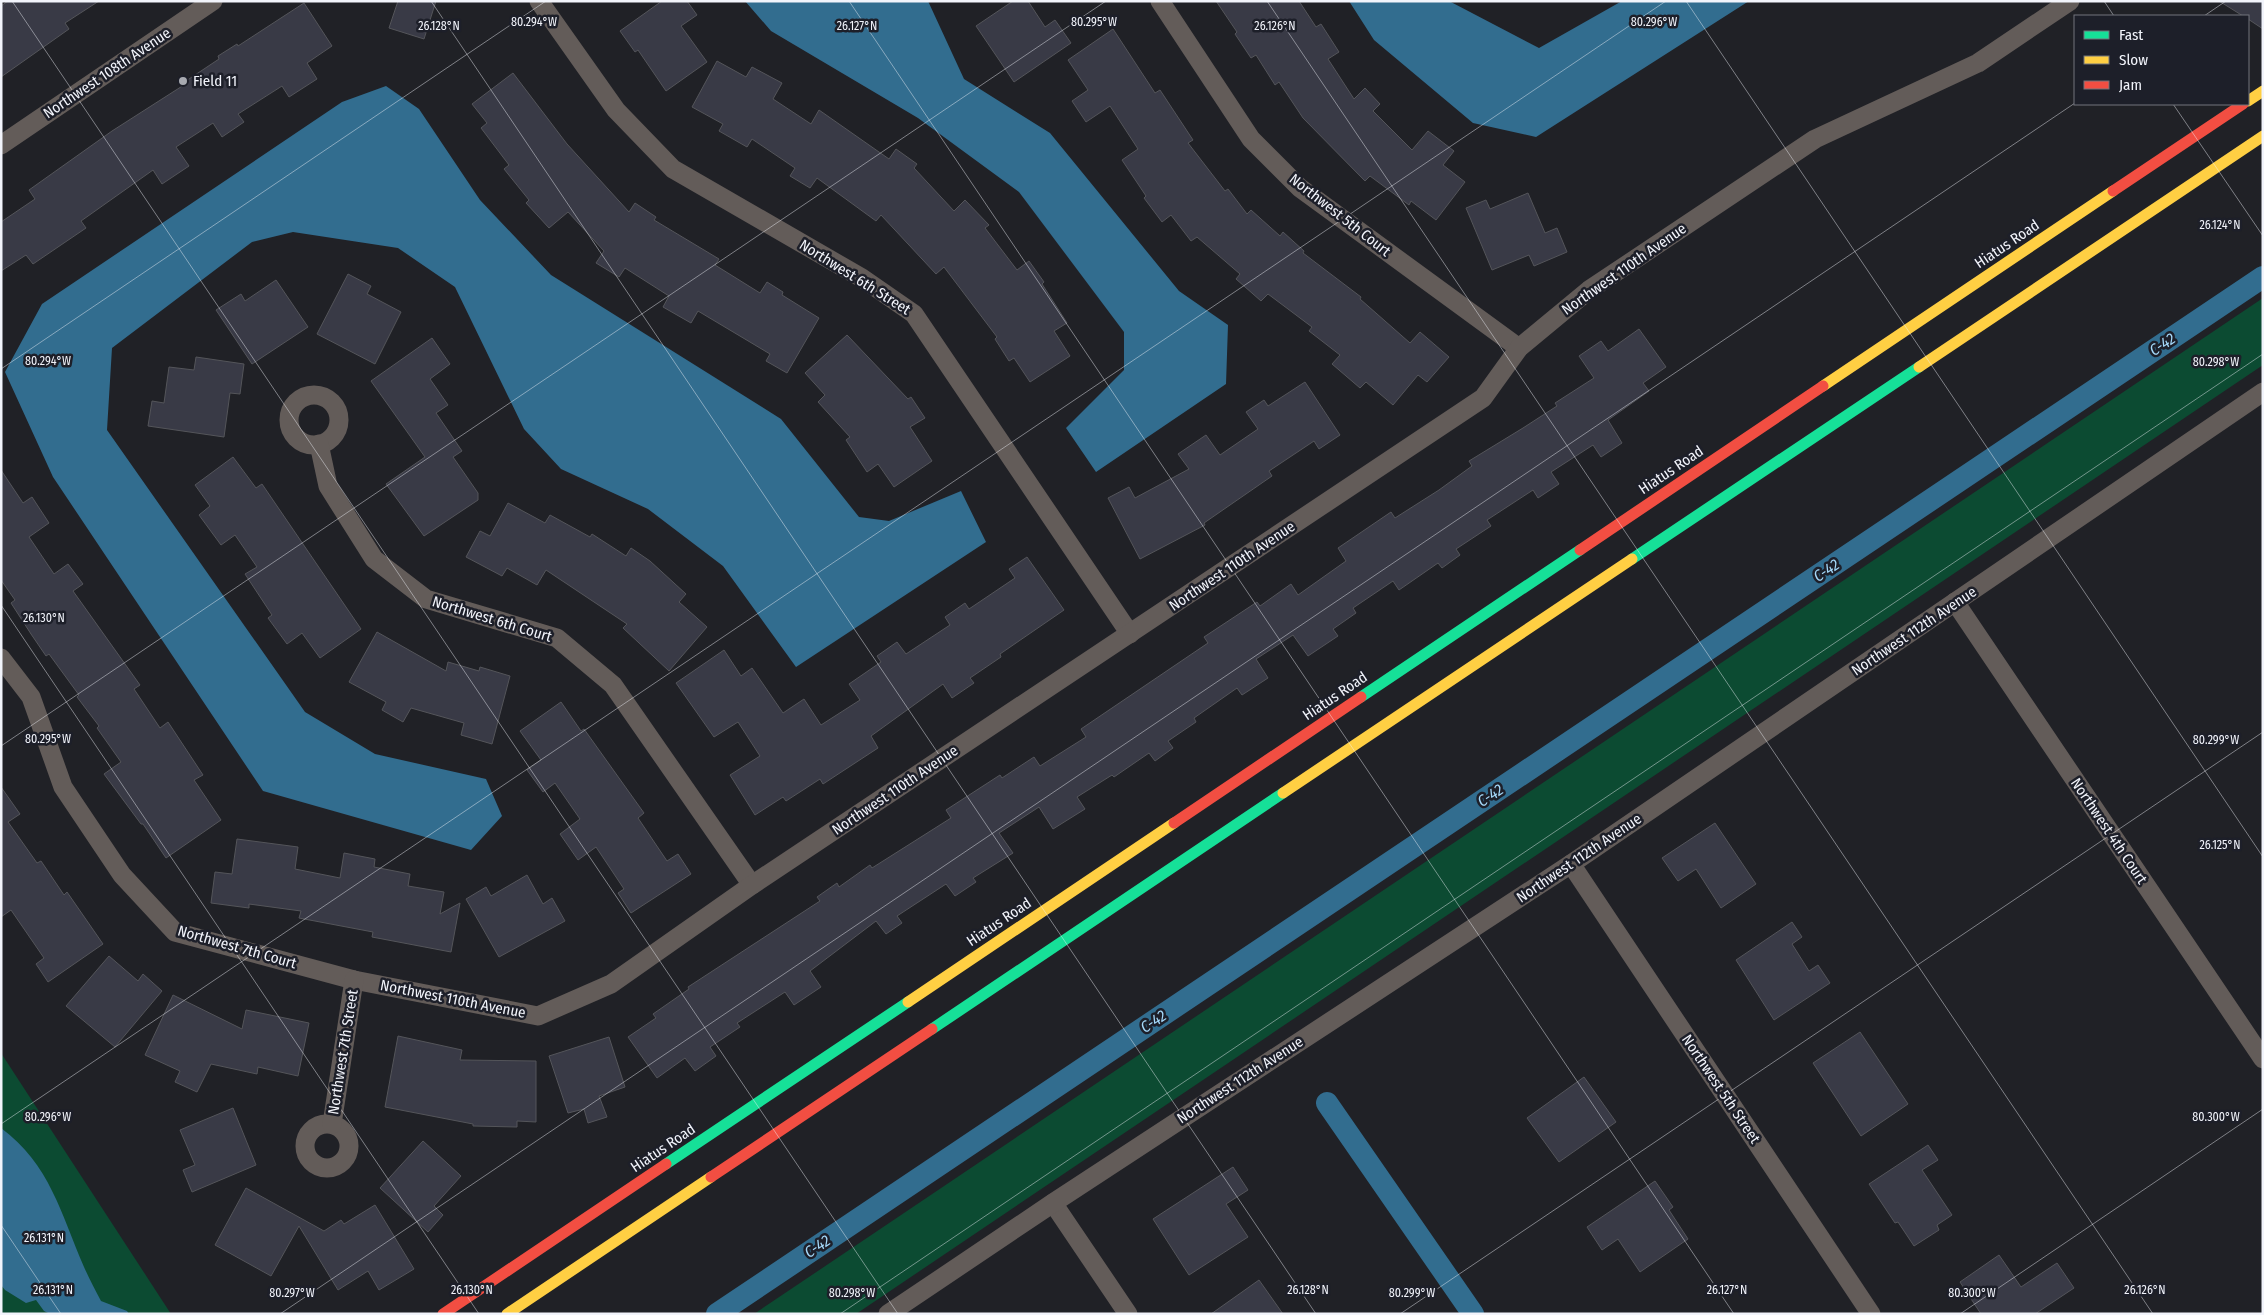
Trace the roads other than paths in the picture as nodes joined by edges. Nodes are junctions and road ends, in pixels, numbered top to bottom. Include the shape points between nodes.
1 (213, 1) edge
2 (539, 1) edge
3 (1160, 1) edge
4 (2070, 1) edge
5 (2263, 90) edge
6 (2249, 100) edge
7 (2242, 105) edge
8 (2263, 136) edge
9 (1, 145) edge
10 (1519, 348) junction
11 (2263, 392) edge
12 (319, 444) dead end
13 (1955, 602) junction
14 (1130, 634) junction
15 (1, 658) edge
16 (1570, 864) junction
17 (752, 885) junction
18 (354, 980) junction
19 (2263, 1059) edge
20 (332, 1124) dead end
21 (1053, 1203) junction
22 (443, 1314) edge
23 (507, 1314) edge
24 (888, 1314) edge
25 (1128, 1314) edge
26 (1871, 1314) edge

1 - 9 street, Northwest 108th Avenue
2 - 14 street, Northwest 6th Street via 616,110 673,168 862,278 914,314
3 - 10 street, Northwest 5th Court via 1251,139 1300,188
4 - 10 street, Northwest 110th Avenue via 1978,63 1815,139 1589,290
5 - 6 main road
7 - 22 main road, Hiatus Road via 1637,516
8 - 23 main road via 1652,540
10 - 14 street, Northwest 110th Avenue via 1483,398
11 - 13 street, Northwest 112th Avenue
12 - 17 street, Northwest 6th Court via 328,486 374,558 426,599 557,638 613,685
13 - 16 street, Northwest 112th Avenue
13 - 19 street, Northwest 4th Court
14 - 17 street, Northwest 110th Avenue
15 - 18 street, Northwest 7th Court via 31,697 63,787 122,875 175,932
16 - 21 street, Northwest 112th Avenue
16 - 26 street, Northwest 5th Street
17 - 18 street, Northwest 110th Avenue via 611,984 538,1016
18 - 20 street, Northwest 7th Street
21 - 24 street, Northwest 112th Avenue
21 - 25 street

